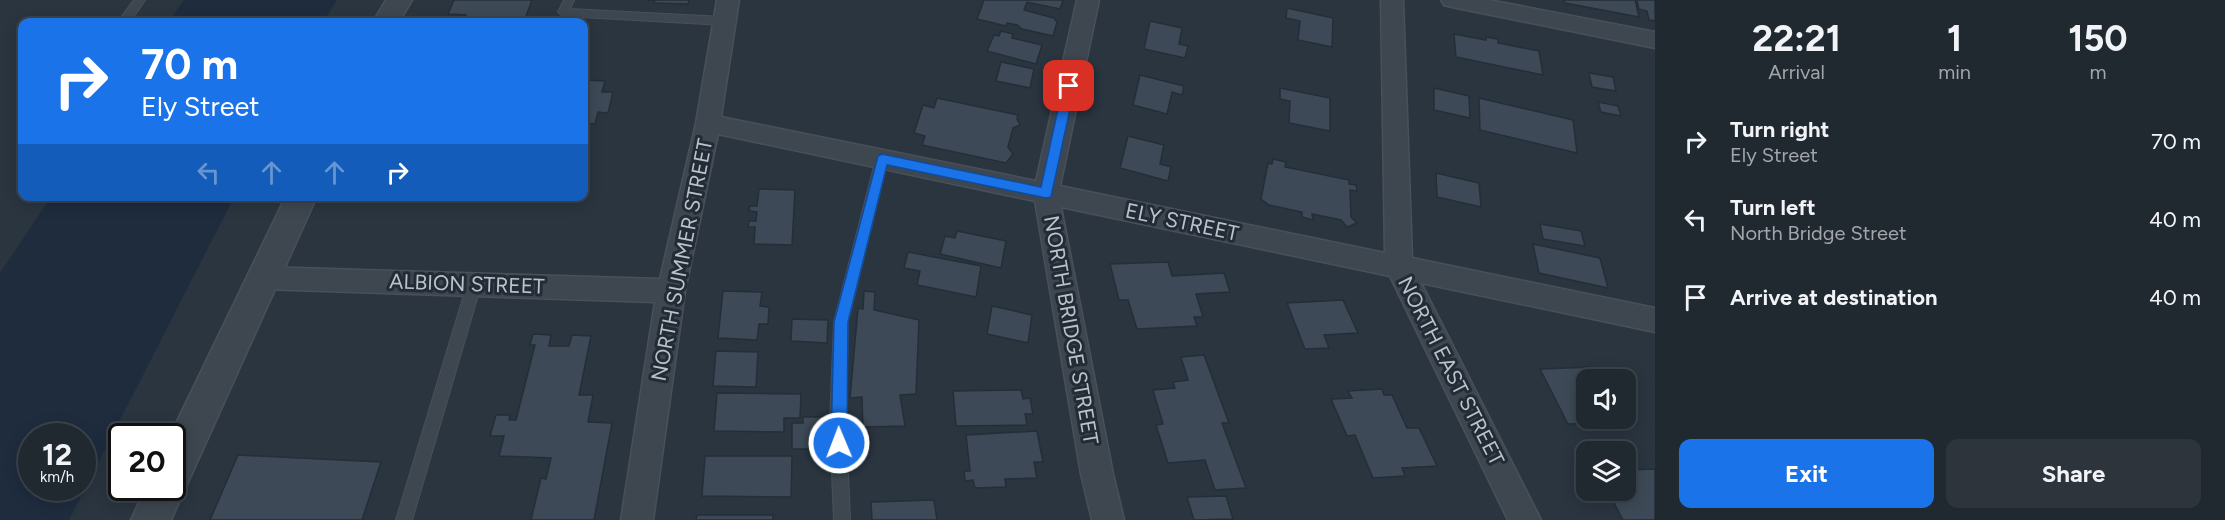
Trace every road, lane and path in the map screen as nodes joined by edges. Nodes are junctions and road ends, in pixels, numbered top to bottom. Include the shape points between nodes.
1 (140, 0) edge
2 (399, 0) edge
3 (569, 0) edge
4 (1088, 0) edge
5 (1392, 0) edge
6 (1452, 0) edge
7 (726, 10) edge
8 (128, 16) dead end
9 (388, 18) edge
10 (1655, 40) edge
11 (708, 123) junction
12 (882, 159) junction
13 (1046, 193) junction
14 (300, 201) edge
15 (1399, 267) junction
16 (263, 278) junction
17 (474, 285) junction
18 (671, 291) junction
19 (1655, 321) edge
20 (186, 444) edge
21 (160, 501) edge
22 (152, 520) edge
23 (404, 520) edge
24 (637, 520) edge
25 (842, 520) edge
26 (1108, 520) edge
27 (1525, 520) edge

1 - 8 lane
2 - 9 street
3 - 7 lane via 563,12
4 - 13 street, NORTH BRIDGE STREET
5 - 15 street, NORTH EAST STREET
6 - 10 street
7 - 11 street, NORTH SUMMER STREET
11 - 12 street, ELY STREET
11 - 18 street, NORTH SUMMER STREET
12 - 13 street, ELY STREET
12 - 25 lane via 841,322 838,424
13 - 15 street, ELY STREET
13 - 26 street, NORTH BRIDGE STREET
14 - 16 street
15 - 19 street, ELY STREET
15 - 27 street, NORTH EAST STREET
16 - 17 street, ALBION STREET
16 - 20 street
17 - 18 street, ALBION STREET
17 - 23 lane
18 - 24 street, NORTH SUMMER STREET
21 - 22 street

